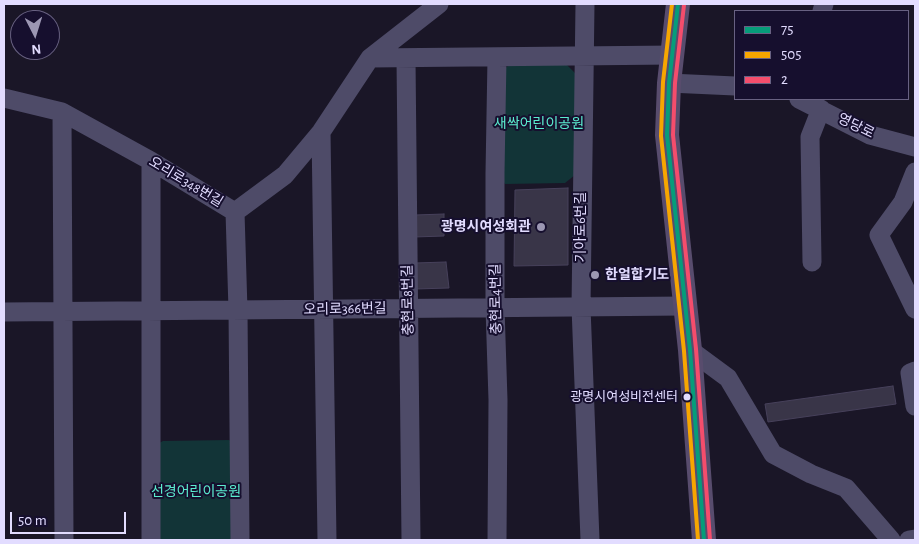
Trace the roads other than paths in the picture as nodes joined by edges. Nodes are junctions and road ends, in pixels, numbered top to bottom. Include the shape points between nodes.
1 (439, 4) edge
2 (585, 4) edge
3 (678, 4) edge
4 (674, 55) junction
5 (584, 56) junction
6 (370, 58) junction
7 (497, 58) junction
8 (406, 59) junction
9 (669, 83) junction
10 (734, 86) edge
11 (4, 98) edge
12 (807, 102) edge
13 (62, 112) junction
14 (321, 132) junction
15 (915, 147) edge
16 (151, 161) junction
17 (915, 172) edge
18 (235, 212) junction
19 (812, 262) dead end
20 (685, 306) junction
21 (581, 307) junction
22 (408, 308) junction
23 (495, 308) junction
24 (325, 309) junction
25 (915, 309) edge
26 (238, 310) junction
27 (63, 311) junction
28 (152, 311) junction
29 (4, 312) edge
30 (690, 350) junction
31 (915, 371) edge
32 (915, 406) edge
33 (915, 539) edge
34 (64, 540) edge
35 (151, 540) edge
36 (240, 540) edge
37 (327, 540) edge
38 (411, 540) edge
39 (497, 540) edge
40 (590, 540) edge
41 (704, 540) edge
42 (891, 540) edge
43 (909, 540) edge

1 - 6 street, 오리로348번길
2 - 5 street, 기아로6번길
3 - 4 main road
4 - 5 street
4 - 9 main road
5 - 7 street
5 - 21 street, 기아로6번길
6 - 8 street
6 - 14 street, 오리로348번길
7 - 8 street
7 - 23 street, 충현로4번길
8 - 22 street, 충현로8번길
9 - 10 street
9 - 20 main road via 667,135
11 - 13 street, 오리로348번길
12 - 15 street, 영당로 via 870,135
12 - 19 street
13 - 16 street, 오리로348번길
13 - 27 street
14 - 18 street, 오리로348번길 via 285,175
14 - 24 street
16 - 18 street, 오리로348번길
16 - 28 street
17 - 25 street via 903,202 879,235
18 - 26 street
20 - 21 street, 오리로366번길
20 - 30 main road
21 - 23 street, 오리로366번길
21 - 40 street, 기아로6번길
22 - 23 street, 오리로366번길
22 - 24 street, 오리로366번길
22 - 38 street, 충현로8번길
23 - 39 street, 충현로4번길
24 - 26 street, 오리로366번길
24 - 37 street
26 - 28 street, 오리로366번길
26 - 36 street
27 - 28 street, 오리로366번길
27 - 29 street, 오리로366번길
27 - 34 street
28 - 35 street
30 - 41 main road
30 - 42 street via 728,378 773,454 846,488
31 - 32 street via 910,373
33 - 43 street

